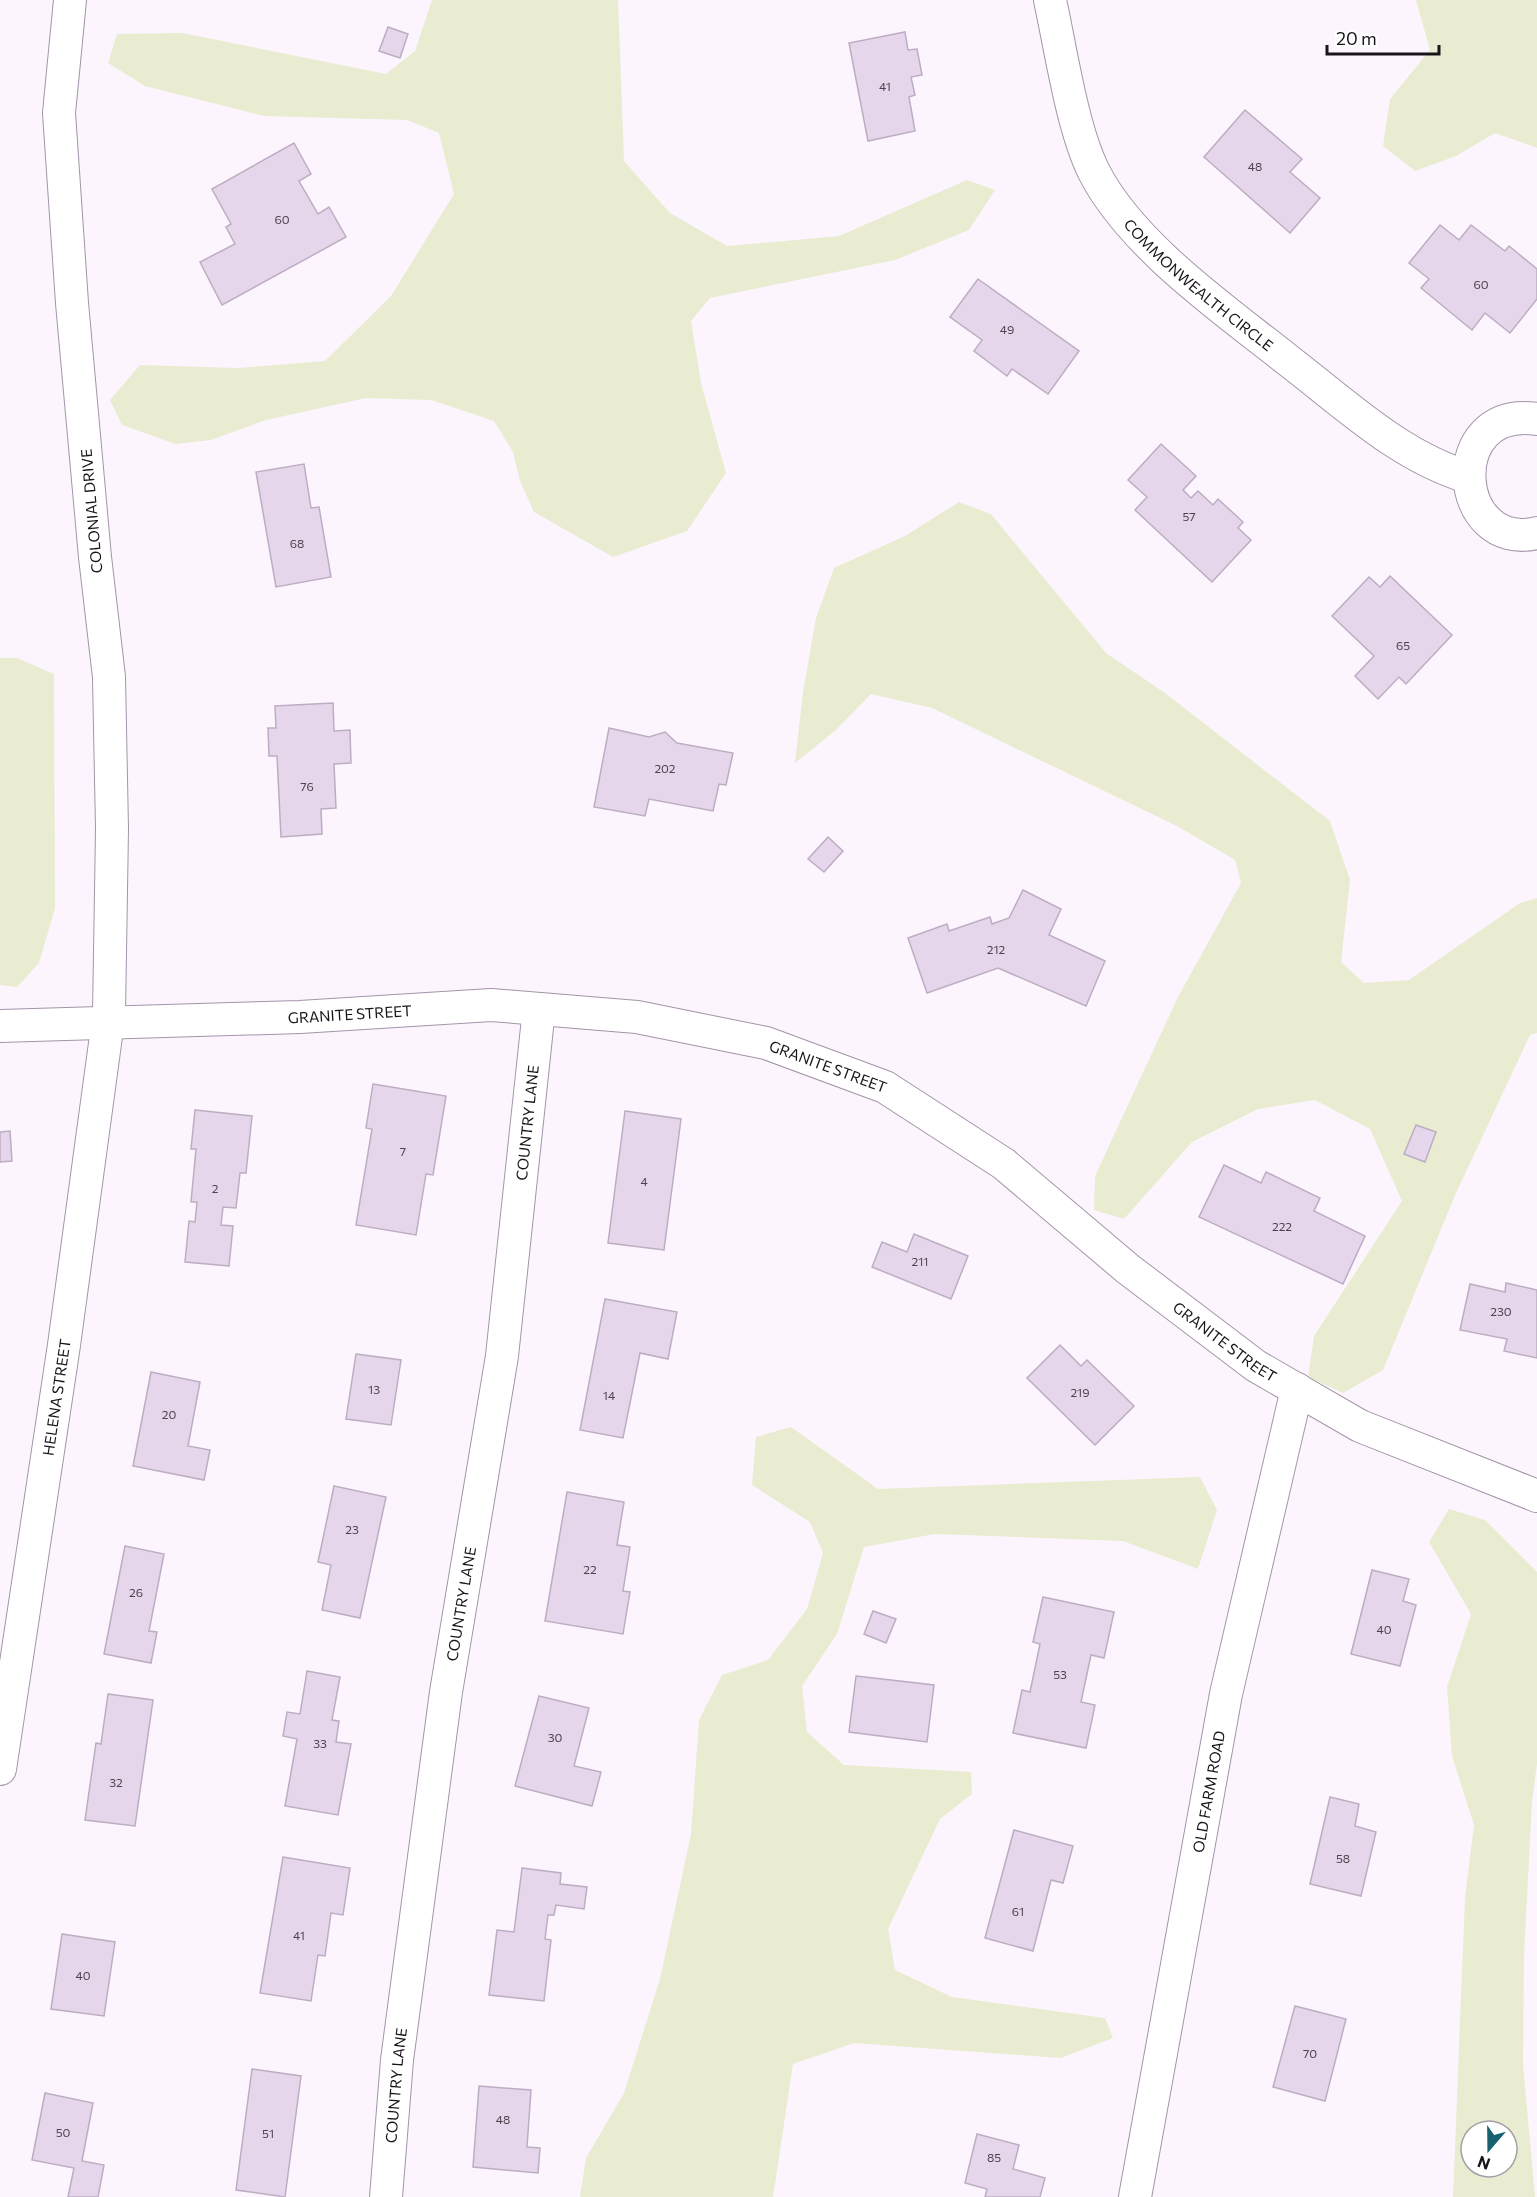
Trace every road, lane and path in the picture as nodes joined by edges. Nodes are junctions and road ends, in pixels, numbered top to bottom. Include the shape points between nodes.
1 (70, 0) edge
2 (1050, 0) edge
3 (1537, 419) edge
4 (1468, 477) junction
5 (1537, 533) edge
6 (539, 1009) junction
7 (107, 1024) junction
8 (0, 1026) edge
9 (1297, 1389) junction
10 (1531, 1497) edge
11 (0, 1769) edge
12 (386, 2197) edge
13 (1135, 2197) edge

1 - 7 street, COLONIAL DRIVE via 58,113 81,407 109,676 112,830
2 - 4 street, COMMONWEALTH CIRCLE via 1077,120 1093,170 1113,205 1157,251 1233,316 1374,427 1427,462
3 - 4 street via 1508,420 1491,429 1470,458
4 - 5 street via 1479,511 1492,524 1509,532
6 - 7 street, GRANITE STREET via 491,1005
6 - 9 street, GRANITE STREET via 637,1017 766,1043 885,1087 1004,1164 1128,1269 1256,1366
6 - 12 street, COUNTRY LANE via 502,1356 443,1716 397,2060
7 - 8 street, GRANITE STREET
7 - 11 street, HELENA STREET via 64,1345
9 - 10 street, GRANITE STREET via 1360,1426
9 - 13 street, OLD FARM ROAD via 1226,1694

